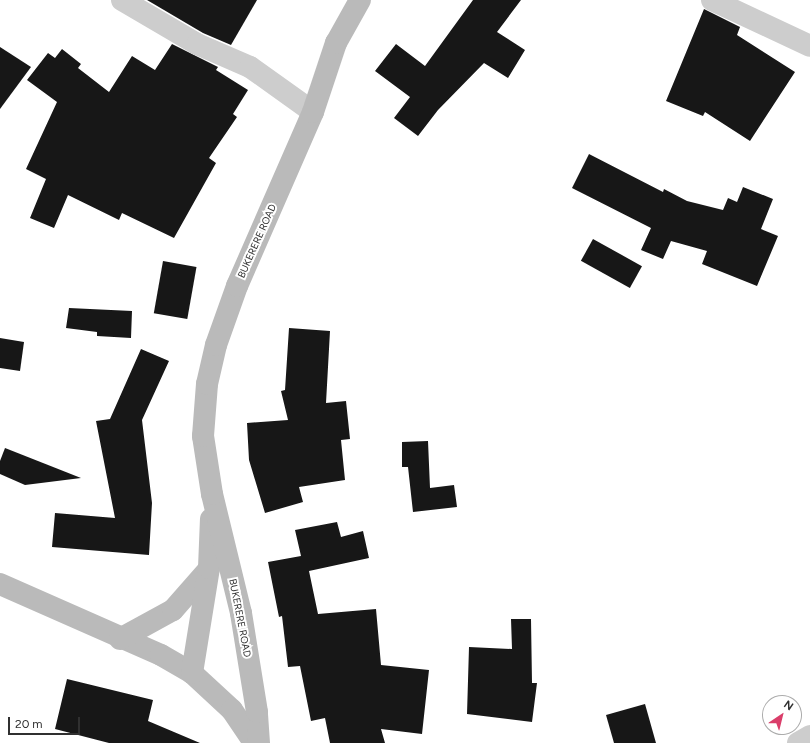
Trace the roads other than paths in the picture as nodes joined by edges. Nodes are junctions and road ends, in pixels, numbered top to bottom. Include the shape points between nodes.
1 (122, 0) edge
2 (360, 0) edge
3 (712, 0) edge
4 (810, 46) edge
5 (313, 112) junction
6 (212, 494) junction
7 (209, 568) junction
8 (0, 584) edge
9 (120, 639) junction
10 (192, 674) junction
11 (810, 736) edge
12 (254, 743) edge
13 (259, 743) edge
14 (798, 743) edge

1 - 5 street via 197,44 250,68
2 - 5 street, BUKERERE ROAD via 336,43
3 - 4 street
5 - 6 street, BUKERERE ROAD via 237,286 216,345 208,384 203,436
6 - 7 street, BUKERERE ROAD
6 - 13 street, BUKERERE ROAD via 241,612 258,712
7 - 9 street via 187,598 173,610
7 - 10 street, BUKERERE ROAD
8 - 9 street
9 - 10 street via 161,655
10 - 12 street via 232,710
11 - 14 street

